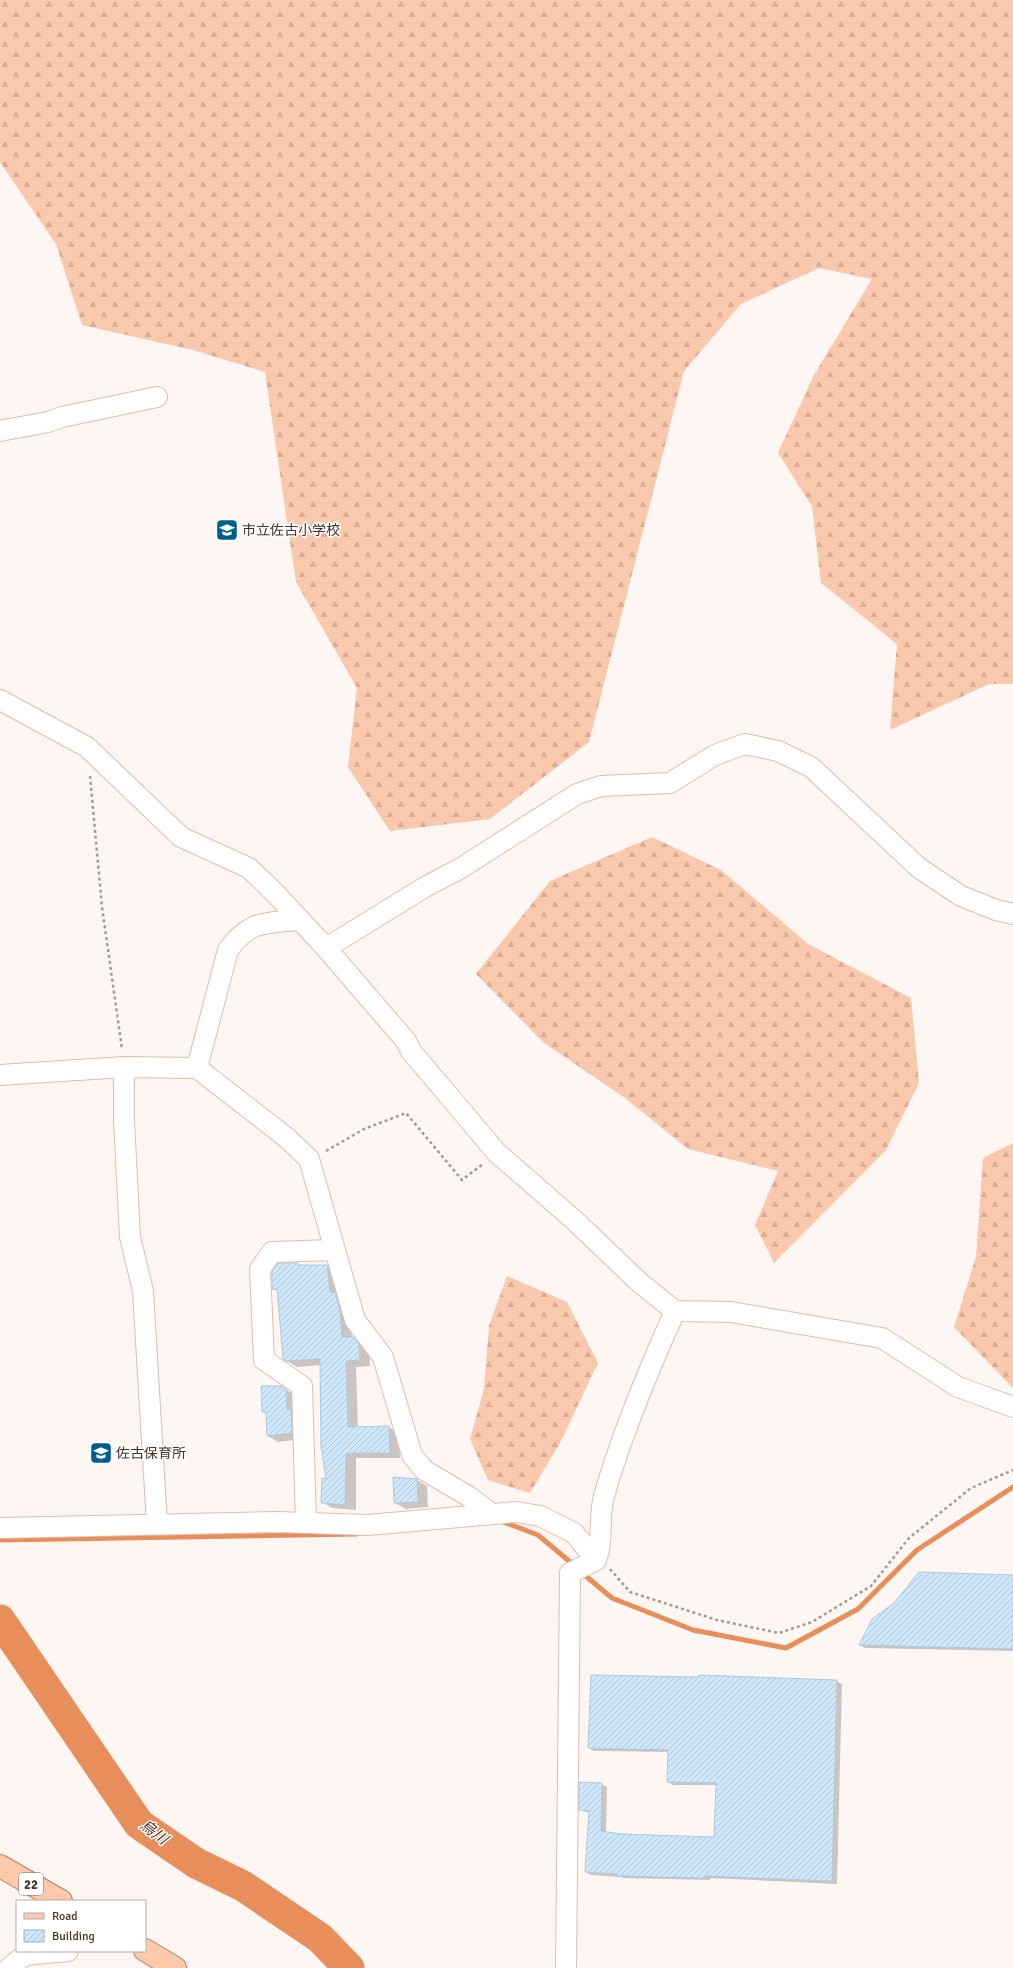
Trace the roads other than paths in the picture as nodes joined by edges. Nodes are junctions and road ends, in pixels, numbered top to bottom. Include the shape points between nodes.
1 (157, 397) dead end
2 (0, 431) edge
3 (0, 700) edge
4 (1013, 914) edge
5 (300, 920) junction
6 (326, 948) junction
7 (124, 1067) junction
8 (197, 1068) junction
9 (0, 1075) edge
10 (334, 1250) junction
11 (675, 1311) junction
12 (1013, 1407) edge
13 (492, 1514) junction
14 (306, 1523) junction
15 (157, 1524) junction
16 (0, 1528) edge
17 (597, 1557) junction
18 (0, 1866) edge
19 (59, 1900) edge
20 (146, 1951) edge
21 (57, 1952) edge
22 (9, 1968) edge
23 (175, 1968) edge
24 (566, 1968) edge

1 - 2 street
3 - 5 street via 87,747 181,837 249,868
4 - 6 street via 961,896 919,868 811,767 778,751 745,744 715,755 670,783 601,786 577,794 461,868 425,887
5 - 6 street
5 - 8 street via 260,924 239,936 228,950
6 - 11 street via 497,1153 573,1219 638,1282
7 - 8 street
7 - 9 street
7 - 15 street via 130,1237 143,1291
8 - 10 street via 309,1159
10 - 13 street via 355,1320 383,1357 412,1455 424,1470 468,1496
10 - 14 street via 272,1252 260,1269 264,1360 302,1386
11 - 12 street via 731,1312 882,1338 958,1387
11 - 17 street via 652,1362 603,1498
13 - 14 street via 368,1525
13 - 17 street via 517,1512 540,1516 574,1533
14 - 15 street
15 - 16 street
17 - 24 street via 570,1573
18 - 19 main road, 22
20 - 23 main road
21 - 22 street via 25,1955

